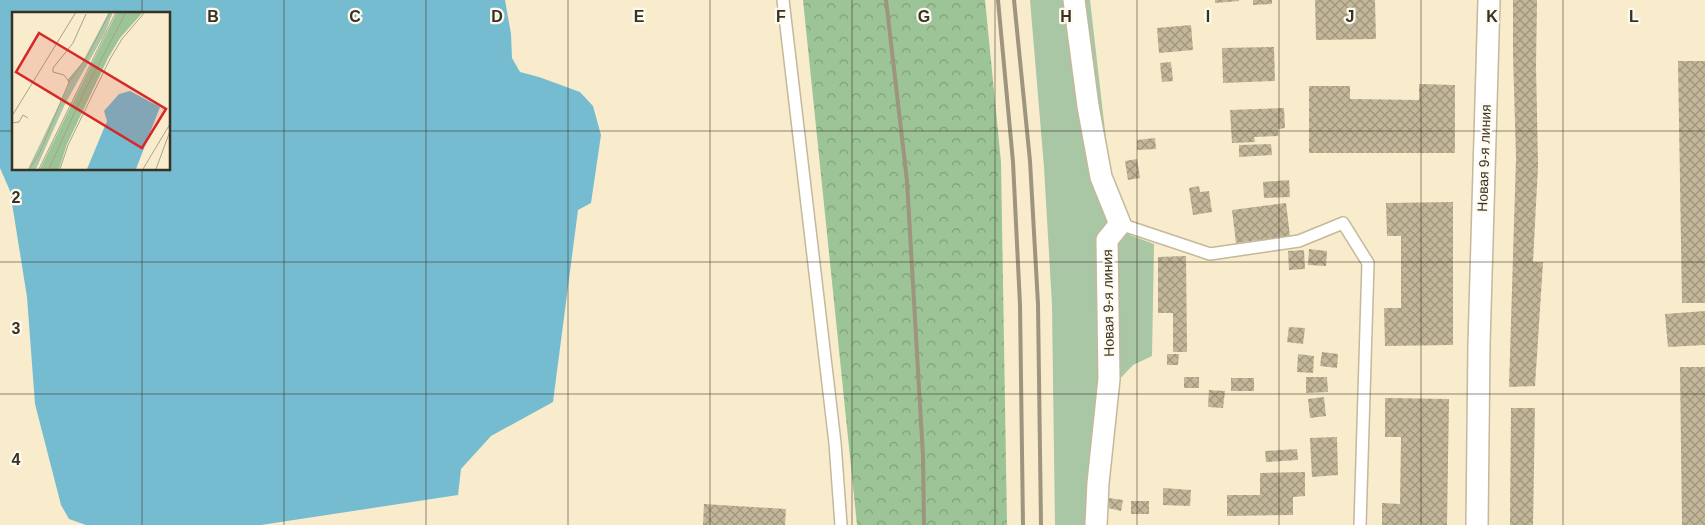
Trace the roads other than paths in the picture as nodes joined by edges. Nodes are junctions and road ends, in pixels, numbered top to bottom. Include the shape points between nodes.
1 (783, 0) edge
2 (1074, 0) edge
3 (1489, 0) edge
4 (1120, 224) junction
5 (841, 525) edge
6 (1096, 525) edge
7 (1360, 525) edge
8 (1477, 525) edge

1 - 5 lane via 835,444
2 - 4 street via 1100,177
3 - 8 street, Новая 9-я линия
4 - 6 street, Новая 9-я линия via 1107,240 1109,379
4 - 7 lane via 1210,254 1299,241 1343,223 1368,263

